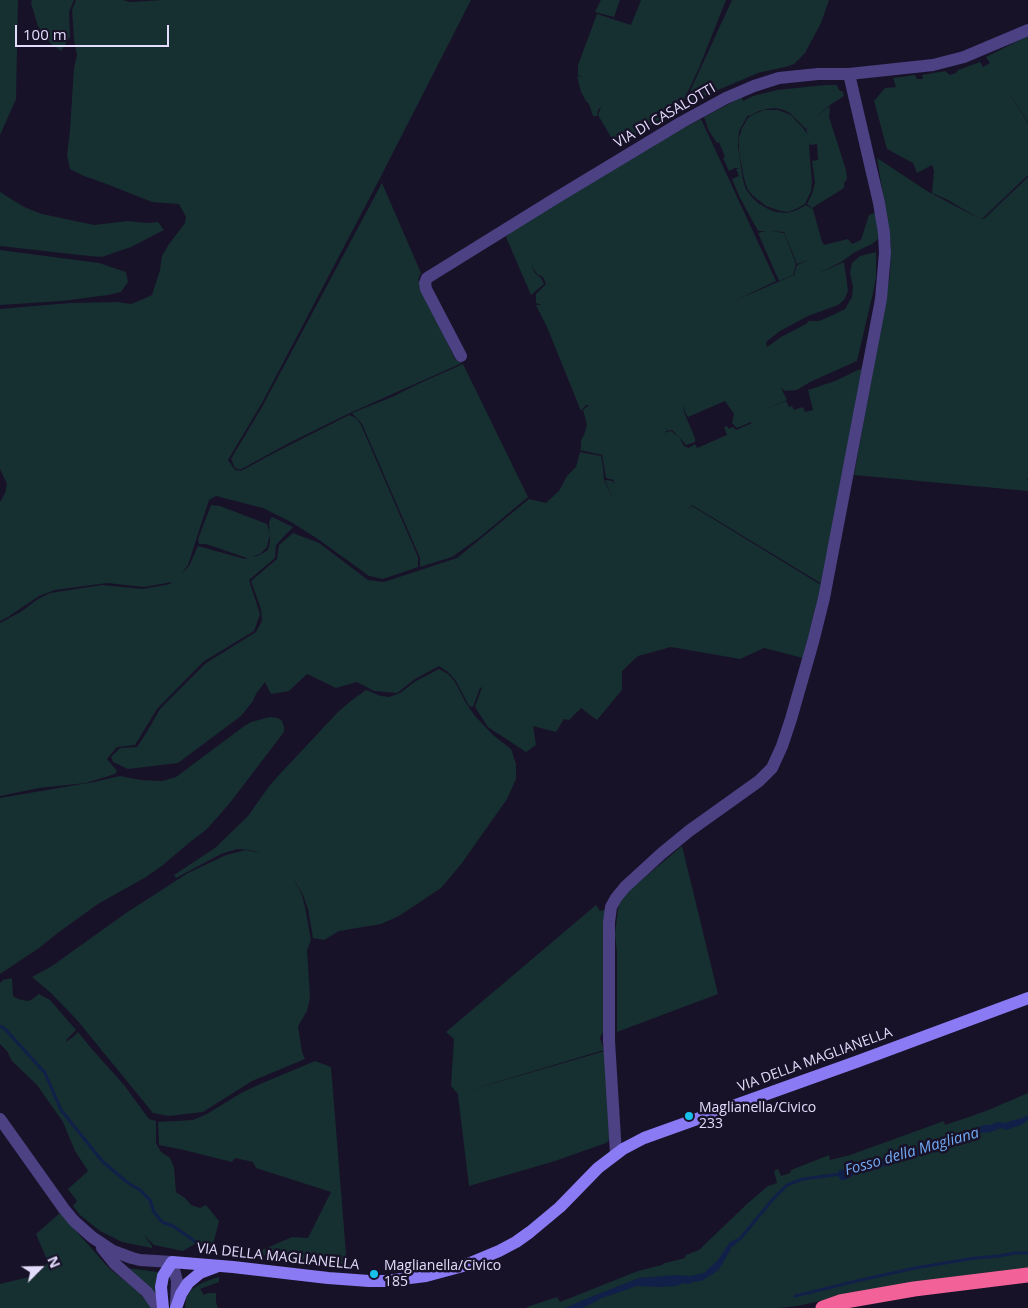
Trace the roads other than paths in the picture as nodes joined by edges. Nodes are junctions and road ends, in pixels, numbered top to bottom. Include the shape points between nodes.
1 (1028, 30) edge
2 (849, 74) junction
3 (461, 356) dead end
4 (1028, 998) edge
5 (0, 1119) edge
6 (616, 1154) junction
7 (96, 1240) junction
8 (172, 1262) junction
9 (221, 1266) junction
10 (1028, 1275) edge
11 (158, 1308) edge
12 (163, 1308) edge
13 (176, 1308) edge
14 (823, 1308) edge

1 - 2 street, VIA DI CASALOTTI via 945,63
2 - 3 street, VIA DI CASALOTTI via 779,78 726,98 431,274 425,281 426,289
2 - 6 street via 879,202 885,253 881,299 824,598 791,719 772,768 661,854 625,886 611,907 609,1041
4 - 6 main road, VIA DELLA MAGLIANELLA via 651,1135
5 - 7 street, VIA DELLA MAGLIANELLA via 64,1209
6 - 9 main road, VIA DELLA MAGLIANELLA via 530,1232 499,1251 462,1266 414,1278 385,1281
7 - 8 street, VIA DELLA MAGLIANELLA via 132,1258
7 - 11 street via 115,1264 147,1292
8 - 9 main road, VIA DELLA MAGLIANELLA
8 - 12 main road via 160,1287
8 - 13 street via 177,1281
9 - 13 main road via 194,1278 182,1291
10 - 14 highway via 914,1288

